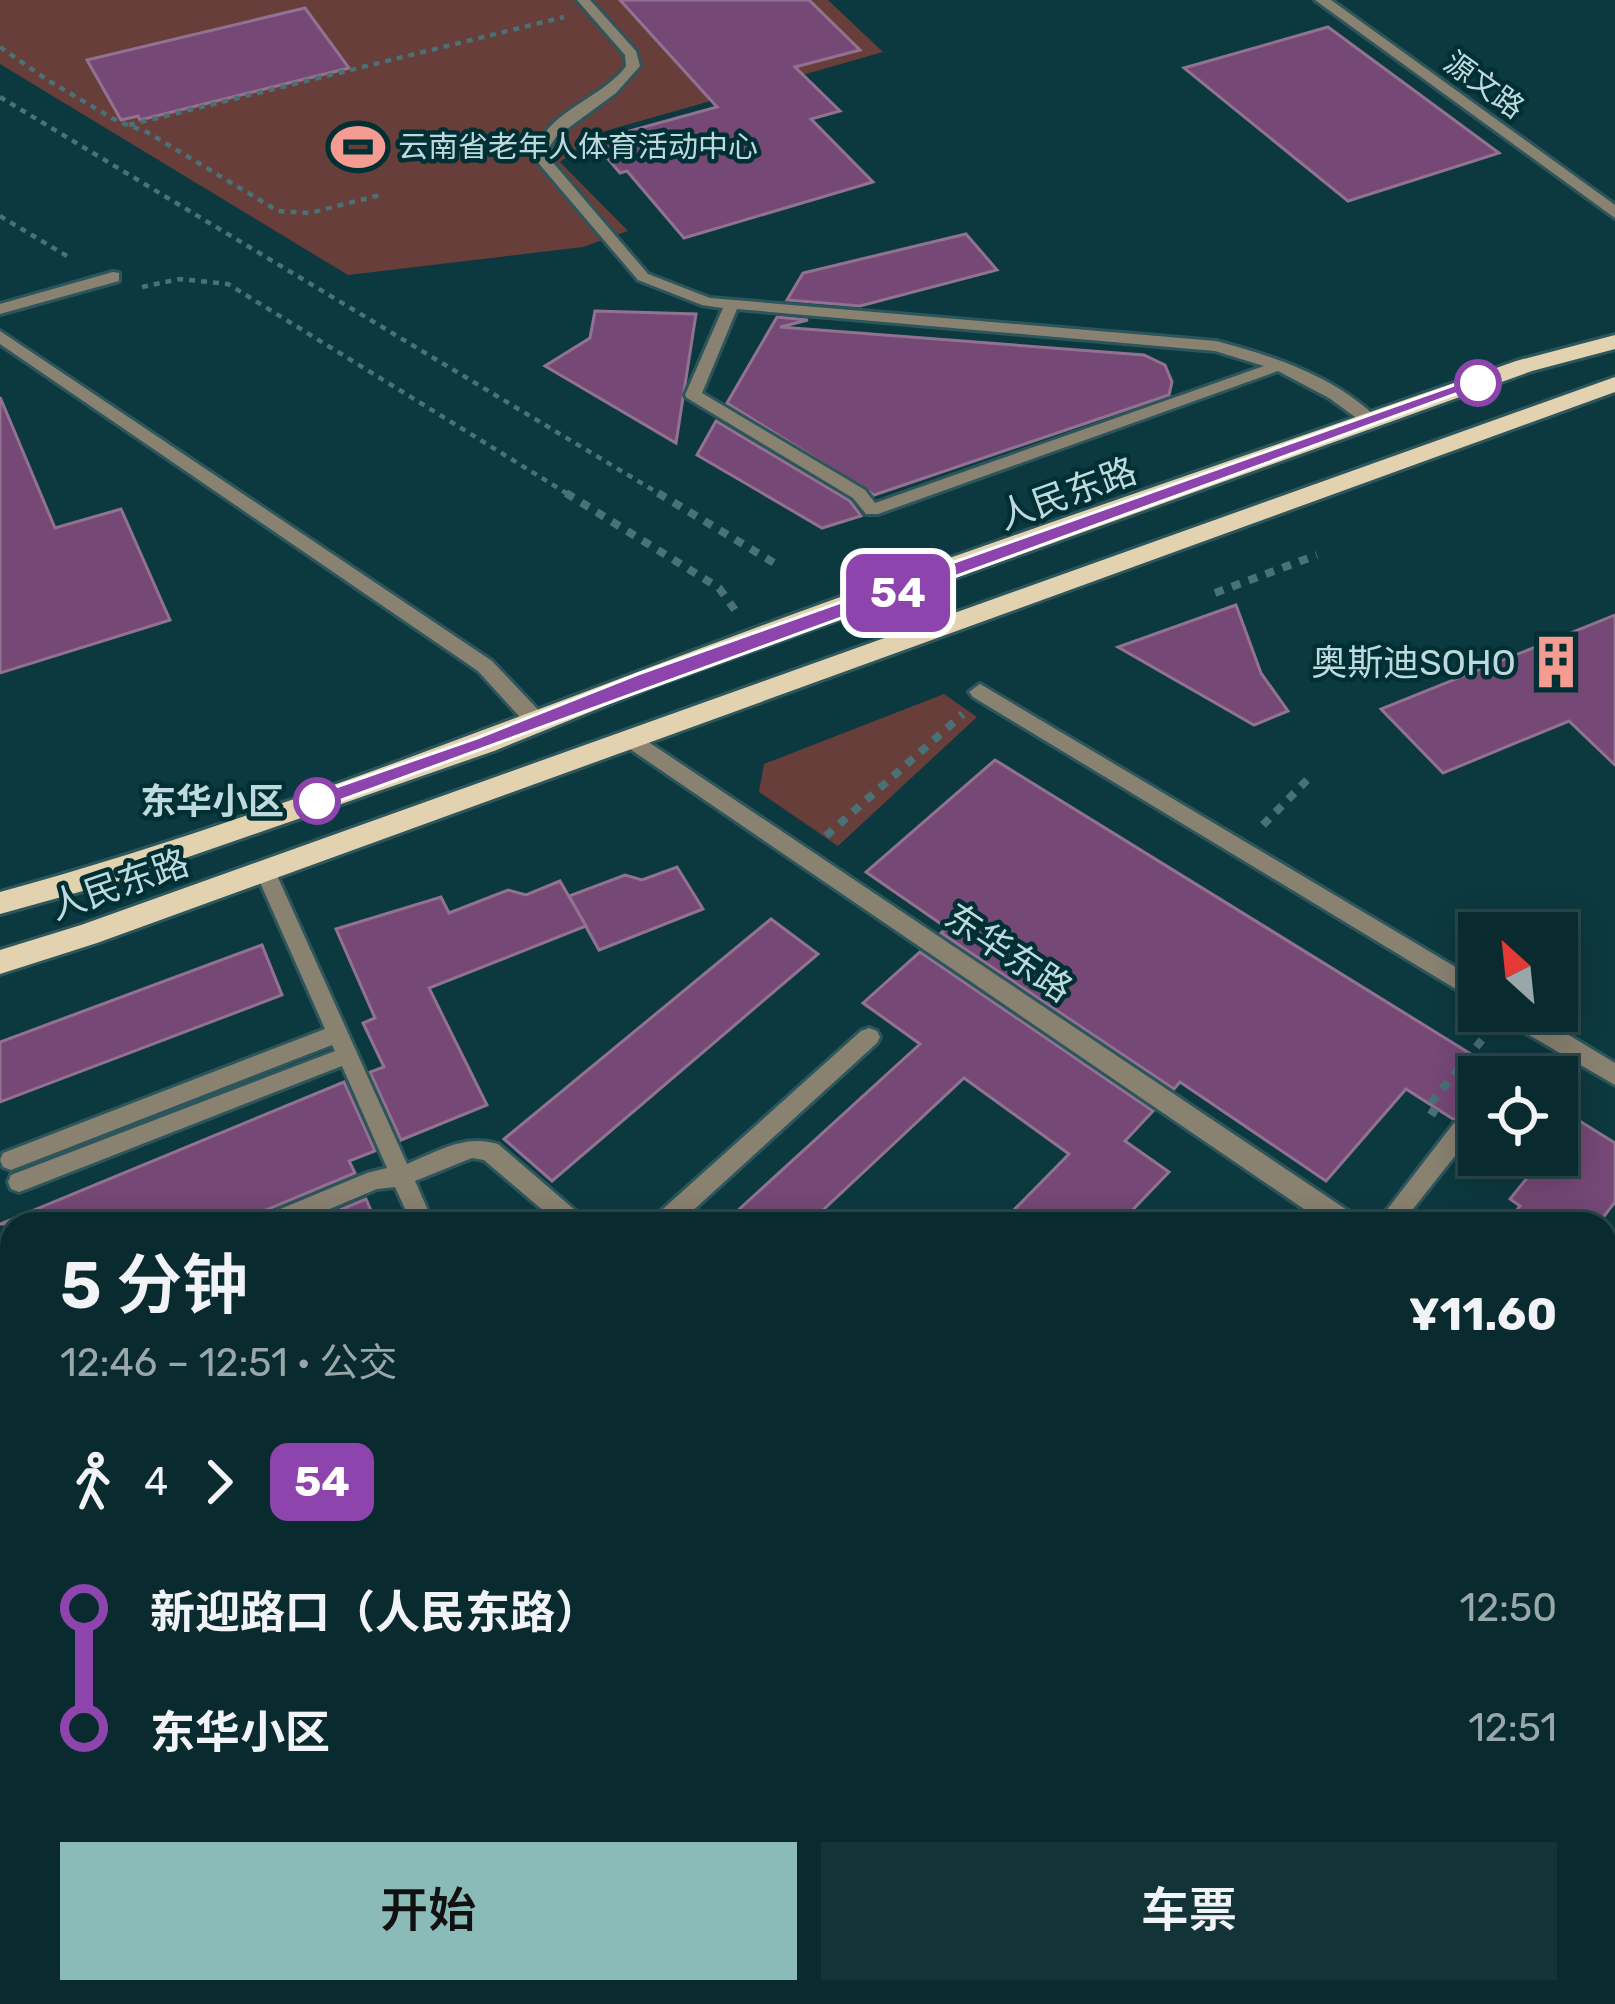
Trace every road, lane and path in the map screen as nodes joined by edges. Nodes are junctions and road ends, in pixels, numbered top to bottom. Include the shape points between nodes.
1 (1322, 0) edge
2 (587, 5) edge
3 (0, 47) edge
4 (0, 98) edge
5 (129, 125) junction
6 (384, 194) dead end
7 (1615, 213) edge
8 (0, 216) edge
9 (113, 277) junction
10 (732, 304) junction
11 (0, 308) edge
12 (0, 336) edge
13 (1615, 342) edge
14 (1281, 365) junction
15 (1615, 384) edge
16 (1372, 421) junction
17 (1317, 555) dead end
18 (781, 567) dead end
19 (719, 588) dead end
20 (1215, 593) dead end
21 (982, 694) joint
22 (537, 722) junction
23 (632, 740) junction
24 (1308, 779) dead end
25 (1263, 825) dead end
26 (804, 856) junction
27 (265, 871) junction
28 (0, 903) edge
29 (0, 962) edge
30 (1458, 980) edge
31 (1490, 1032) edge
32 (1527, 1032) edge
33 (869, 1037) dead end
34 (342, 1045) junction
35 (1470, 1056) edge
36 (1458, 1071) edge
37 (1615, 1075) edge
38 (1458, 1127) edge
39 (1458, 1135) edge
40 (15, 1171) dead end
41 (401, 1176) junction
42 (298, 1212) edge
43 (417, 1212) edge
44 (561, 1212) edge
45 (675, 1212) edge
46 (1329, 1212) edge
47 (1397, 1212) edge

1 - 7 street, 源文路
2 - 5 path
2 - 10 lane via 631,54 633,67 545,138 542,159 644,278
3 - 5 path
4 - 18 path
5 - 6 path via 278,211 310,212
8 - 9 path
9 - 11 street
9 - 19 path via 143,287 180,279 228,284
10 - 14 lane via 1159,338
10 - 14 lane via 693,395 859,494 872,510
12 - 22 street via 485,666
13 - 16 main road, 人民东路
14 - 16 lane via 1329,386
15 - 23 main road, 人民东路
16 - 22 main road, 人民东路
17 - 20 path
21 - 26 path
21 - 30 street
22 - 28 main road, 人民东路 via 109,873
23 - 26 street, 东华东路
23 - 27 main road, 人民东路
24 - 25 path
26 - 46 street, 东华东路
27 - 29 main road, 人民东路
27 - 34 lane
31 - 35 path
32 - 37 street
33 - 45 lane
34 - 40 lane
34 - 41 lane
36 - 38 path via 1427,1108
39 - 47 lane
41 - 42 lane
41 - 43 lane
41 - 44 lane via 484,1148

